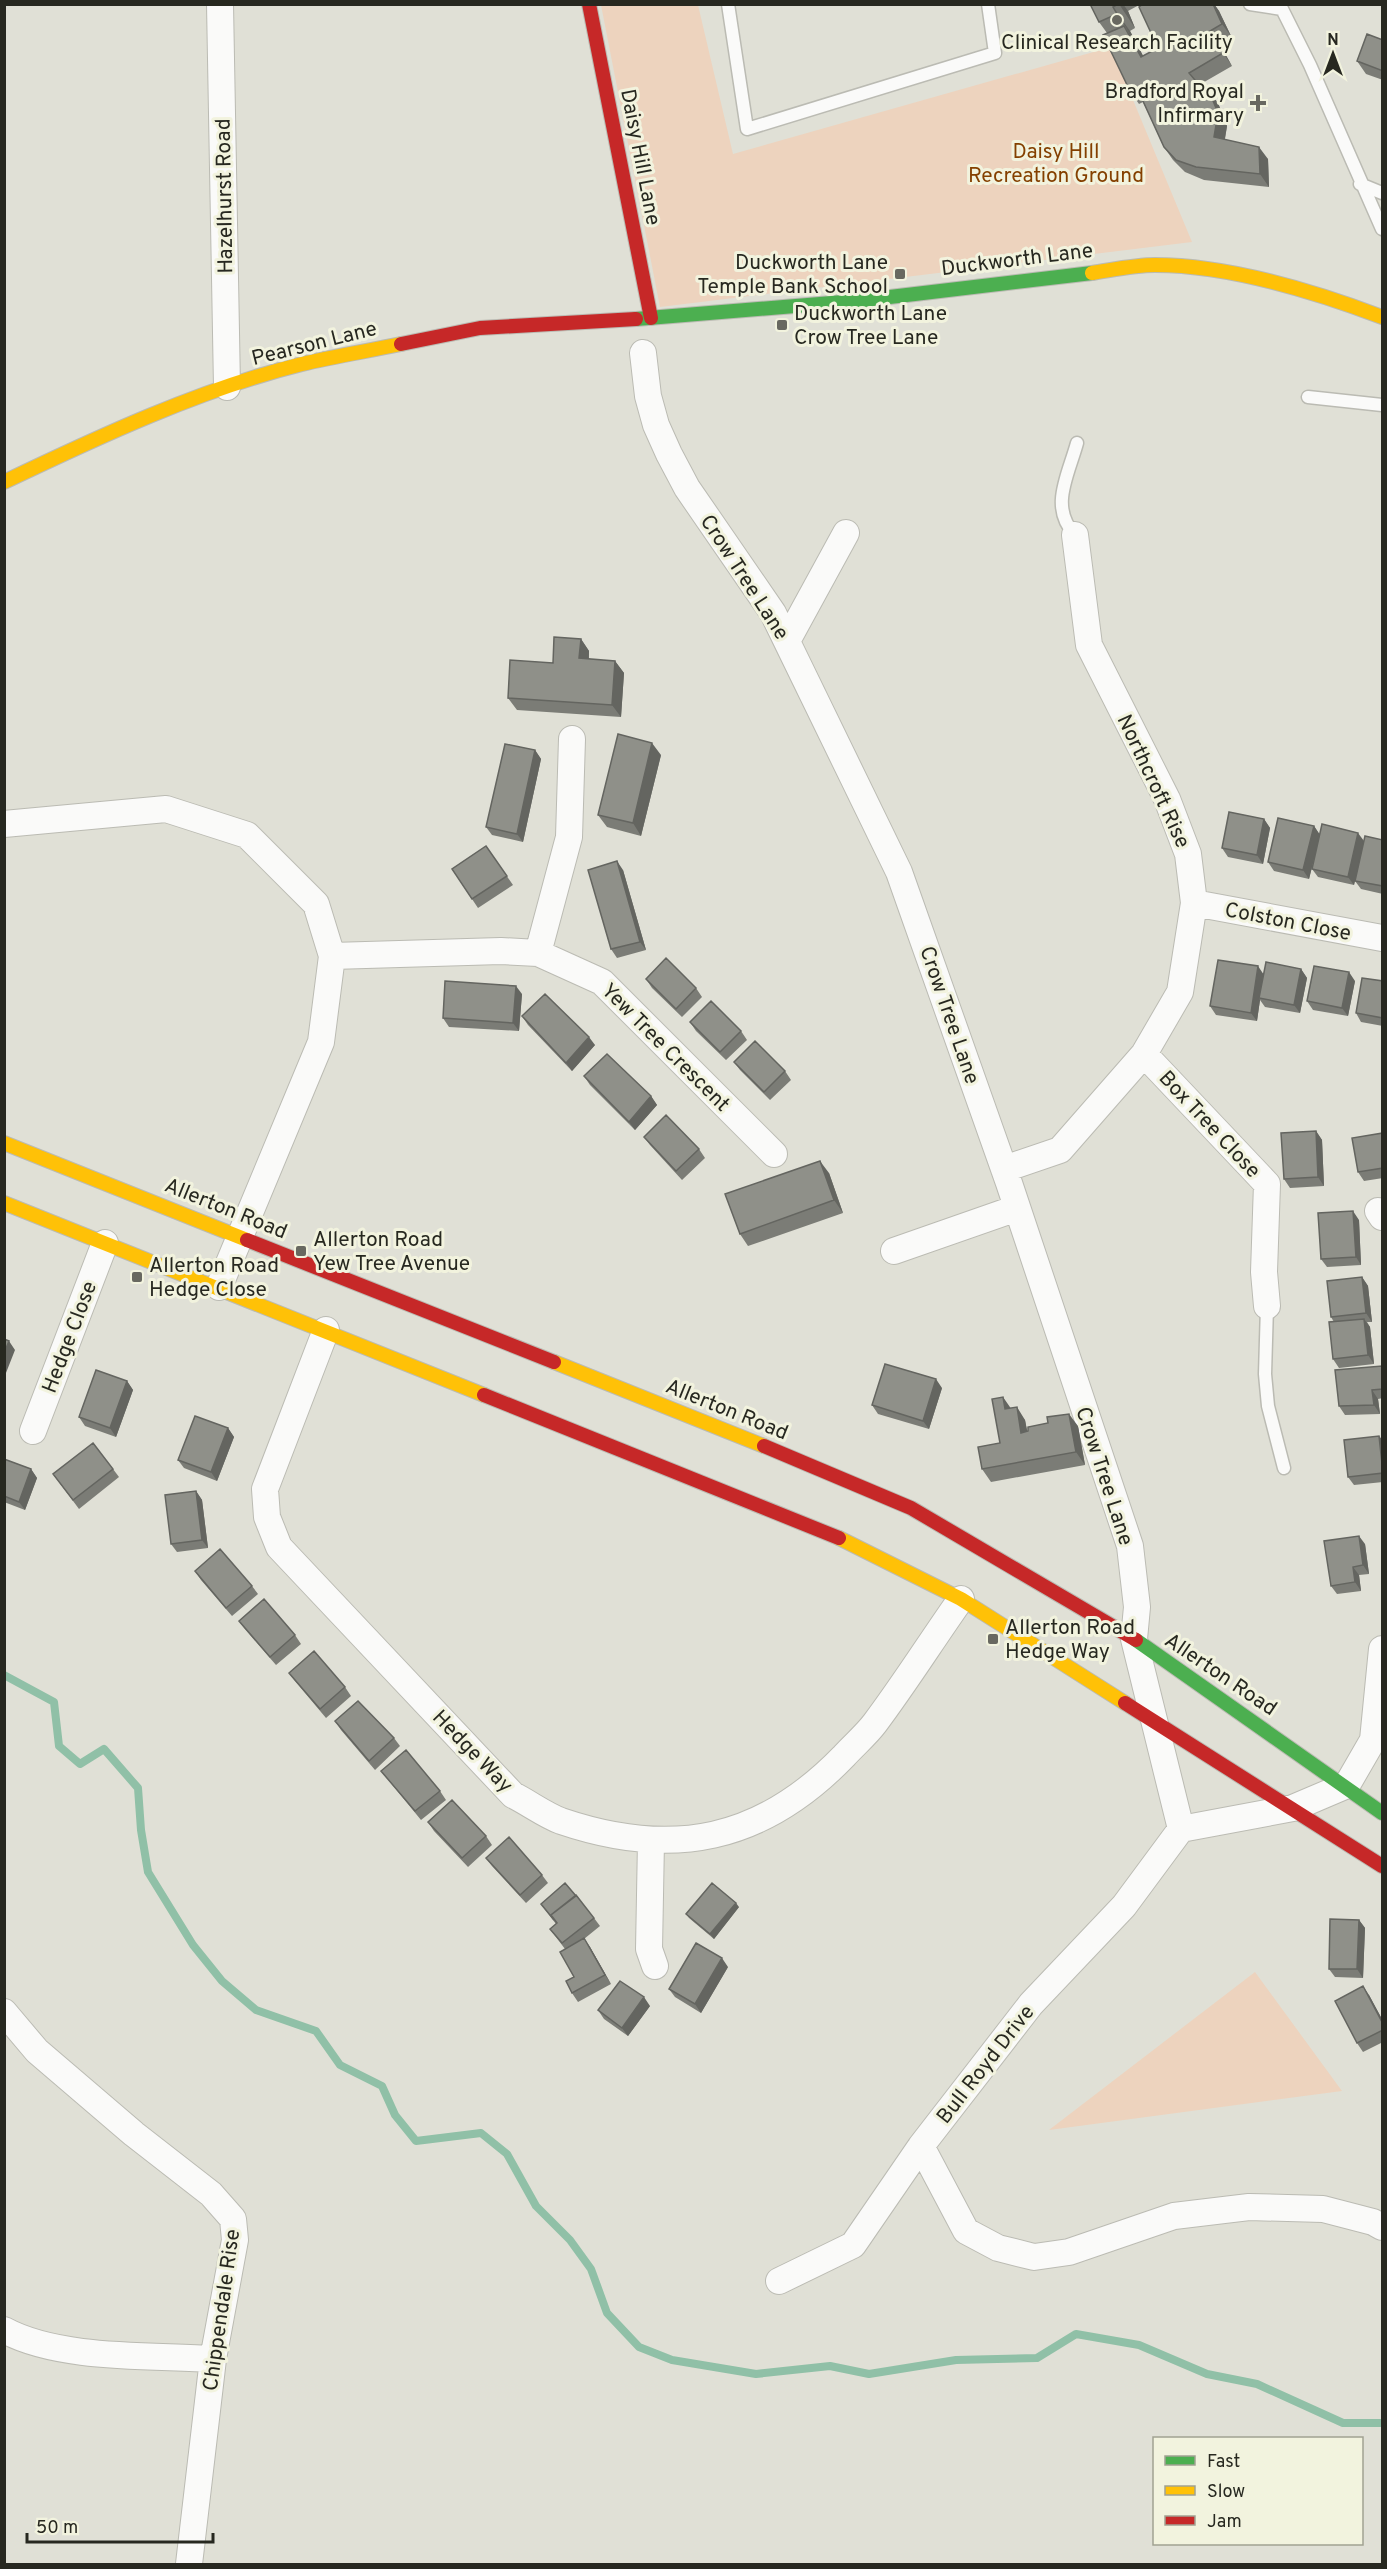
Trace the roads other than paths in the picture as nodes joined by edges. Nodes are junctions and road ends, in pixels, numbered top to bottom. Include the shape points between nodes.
1 (220, 4) edge
2 (589, 4) edge
3 (728, 4) edge
4 (988, 4) edge
5 (1250, 4) edge
6 (1283, 7) edge
7 (1360, 184) junction
8 (1383, 193) edge
9 (1383, 229) edge
10 (1383, 317) edge
11 (651, 318) junction
12 (643, 353) dead end
13 (227, 387) junction
14 (1308, 397) dead end
15 (1383, 405) edge
16 (1077, 444) dead end
17 (4, 482) edge
18 (846, 533) dead end
19 (1076, 535) joint
20 (787, 641) junction
21 (572, 739) dead end
22 (4, 824) edge
23 (1194, 903) junction
24 (1383, 938) edge
25 (538, 953) junction
26 (332, 956) junction
27 (1144, 1054) junction
28 (4, 1143) edge
29 (774, 1154) dead end
30 (1004, 1169) junction
31 (4, 1203) edge
32 (1017, 1208) junction
33 (240, 1236) junction
34 (105, 1243) junction
35 (894, 1251) dead end
36 (219, 1287) junction
37 (1267, 1306) joint
38 (326, 1330) junction
39 (33, 1431) dead end
40 (1284, 1468) dead end
41 (961, 1599) junction
42 (1134, 1639) junction
43 (1383, 1649) edge
44 (1152, 1718) junction
45 (1347, 1785) junction
46 (1293, 1808) junction
47 (1383, 1813) edge
48 (1181, 1829) junction
49 (651, 1841) junction
50 (1383, 1866) edge
51 (655, 1966) dead end
52 (4, 2012) edge
53 (921, 2145) junction
54 (1383, 2227) edge
55 (779, 2281) dead end
56 (4, 2330) edge
57 (213, 2359) junction
58 (189, 2565) edge

1 - 13 street, Hazelhurst Road
2 - 11 street, Daisy Hill Lane
3 - 4 lane via 747,129 995,53
5 - 6 lane
6 - 7 lane
7 - 8 lane
7 - 9 lane
10 - 11 street, Duckworth Lane via 1335,299 1231,273 1155,265 856,301
11 - 13 street, Pearson Lane via 480,328 302,364
12 - 20 street, Crow Tree Lane via 648,396 669,454
13 - 17 street, Pearson Lane via 75,448
14 - 15 lane
16 - 19 lane via 1061,496 1065,524
18 - 20 street
19 - 23 street, Northcroft Rise via 1089,645 1167,799 1188,854
20 - 30 street, Crow Tree Lane via 899,872
21 - 25 street via 569,837
22 - 26 street via 166,809 248,836 316,904
23 - 24 street, Colston Close
23 - 27 street, Northcroft Rise via 1180,992
25 - 26 street, Yew Tree Crescent
25 - 29 street, Yew Tree Crescent via 602,981
26 - 33 street via 321,1042
27 - 30 street, Northcroft Rise via 1060,1150
27 - 37 street, Box Tree Close via 1267,1184
28 - 33 street, Allerton Road
30 - 32 street, Crow Tree Lane
31 - 34 street
32 - 35 street
32 - 42 street, Crow Tree Lane via 1130,1546 1137,1607
33 - 36 street
33 - 42 street, Allerton Road via 911,1508
34 - 36 street
34 - 39 street, Hedge Close
36 - 38 street
37 - 40 lane via 1264,1374
38 - 41 street via 835,1536
38 - 49 street, Hedge Way via 265,1489 267,1517 279,1547 513,1795 559,1820
41 - 44 street
41 - 49 street, Hedge Way via 874,1725 819,1782 782,1808 740,1829 693,1839
42 - 44 street, Crow Tree Lane
42 - 45 street, Allerton Road
43 - 45 street via 1373,1740
44 - 46 street
44 - 48 street
45 - 46 street
45 - 47 street, Allerton Road
46 - 48 street
46 - 50 street
48 - 53 street, Bull Royd Drive via 1124,1906 1031,2004
49 - 51 street via 649,1949
52 - 57 street, Chippendale Rise via 38,2051 211,2194 233,2219 235,2240
53 - 54 street via 966,2230 998,2248 1034,2257 1069,2252 1174,2216 1249,2206 1323,2210
53 - 55 street, Bull Royd Drive via 853,2245
56 - 57 street via 40,2345 71,2350
57 - 58 street, Chippendale Rise

